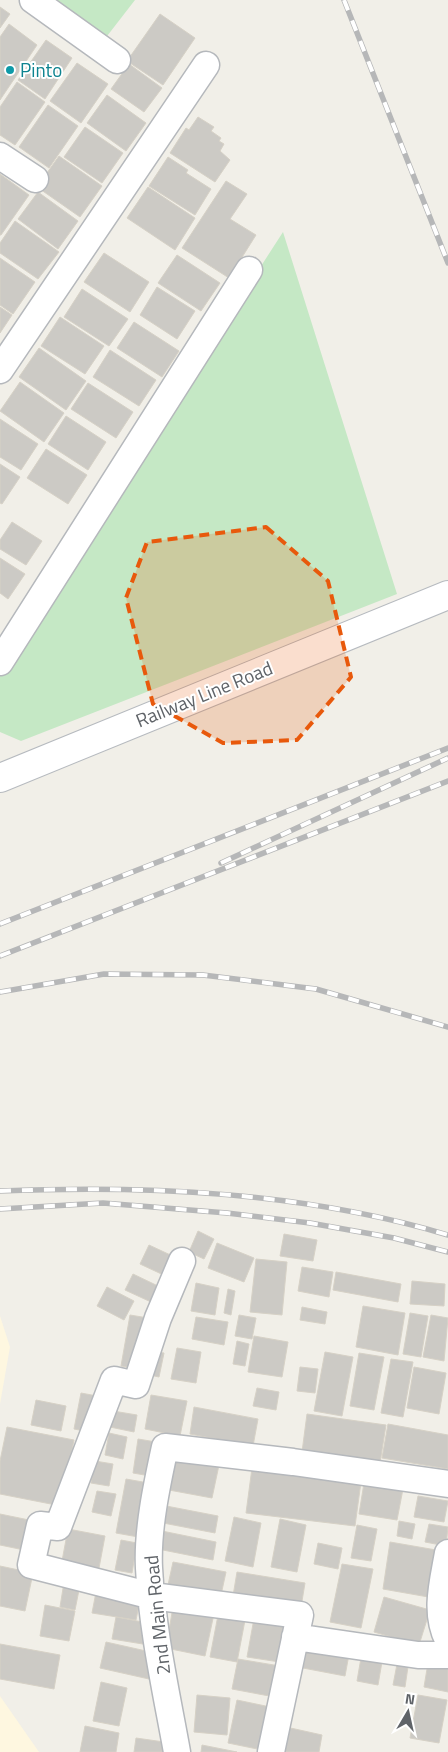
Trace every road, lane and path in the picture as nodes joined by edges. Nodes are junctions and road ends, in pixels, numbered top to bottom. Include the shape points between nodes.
1 (33, 0) edge
2 (117, 60) dead end
3 (206, 65) dead end
4 (0, 156) edge
5 (34, 179) dead end
6 (249, 270) dead end
7 (0, 370) edge
8 (448, 595) edge
9 (408, 611) junction
10 (448, 616) edge
11 (0, 662) edge
12 (0, 778) edge
13 (182, 1261) dead end
14 (448, 1484) edge
15 (448, 1553) edge
16 (152, 1596) junction
17 (295, 1636) junction
18 (448, 1640) edge
19 (448, 1655) edge
20 (176, 1752) edge
21 (271, 1752) edge

1 - 2 street
3 - 7 street
4 - 5 street
6 - 11 street
8 - 9 main road, Railway Line Road
9 - 10 main road, Railway Line Road
9 - 12 main road, Railway Line Road
13 - 16 street via 158,1318 136,1385 114,1380 58,1527 40,1525 31,1565
14 - 16 street, 2nd Main Road via 165,1448 155,1493 148,1567
15 - 18 street via 439,1596
16 - 17 street via 300,1615
16 - 20 street, 2nd Main Road
17 - 19 street via 418,1656
17 - 21 street

